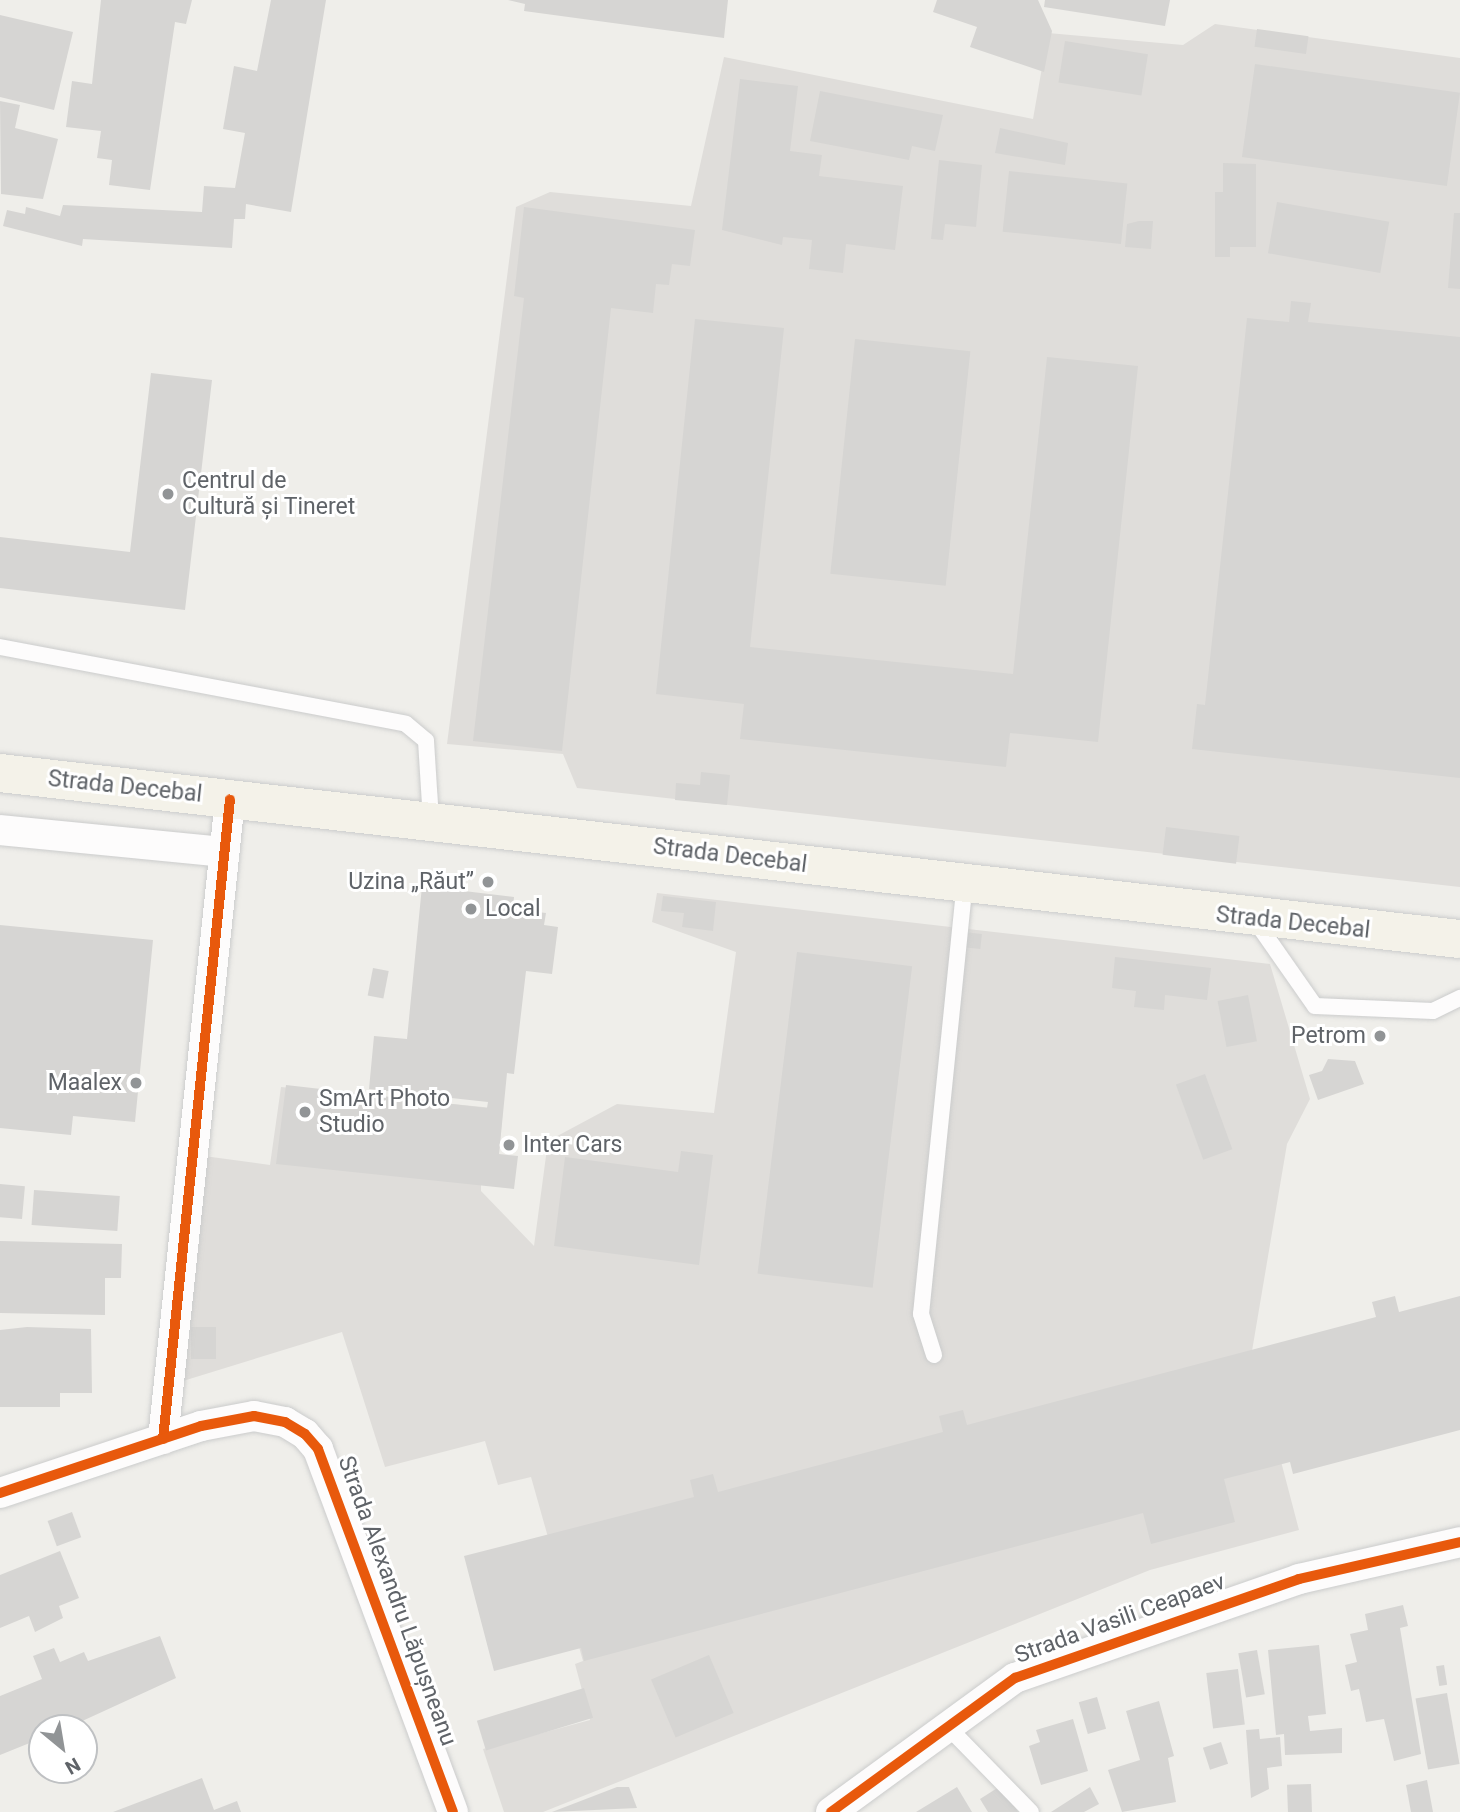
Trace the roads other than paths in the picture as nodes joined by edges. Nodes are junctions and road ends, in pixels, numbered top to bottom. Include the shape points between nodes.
1 (0, 648) edge
2 (0, 773) edge
3 (230, 799) junction
4 (431, 821) junction
5 (0, 830) edge
6 (223, 852) junction
7 (965, 884) junction
8 (1254, 919) junction
9 (1460, 939) edge
10 (1460, 998) edge
11 (934, 1356) dead end
12 (163, 1439) junction
13 (0, 1493) edge
14 (1460, 1542) edge
15 (945, 1723) junction
16 (453, 1812) edge
17 (831, 1812) edge
18 (1031, 1812) edge

1 - 4 lane via 406,724 426,741
2 - 3 main road, Strada Decebal
3 - 4 main road, Strada Decebal
3 - 6 street
4 - 7 main road, Strada Decebal
5 - 6 street
6 - 12 street
7 - 8 main road, Strada Decebal
7 - 11 lane via 921,1314
8 - 9 main road, Strada Decebal
8 - 10 lane via 1315,1006 1433,1011
12 - 13 street, Strada Alexandru Lăpușneanu
12 - 16 street, Strada Alexandru Lăpușneanu via 254,1416 285,1422 318,1450
14 - 15 street, Strada Vasili Ceapaev via 1298,1579 1196,1613 1015,1678
15 - 17 street, Strada Vasili Ceapaev
15 - 18 lane

